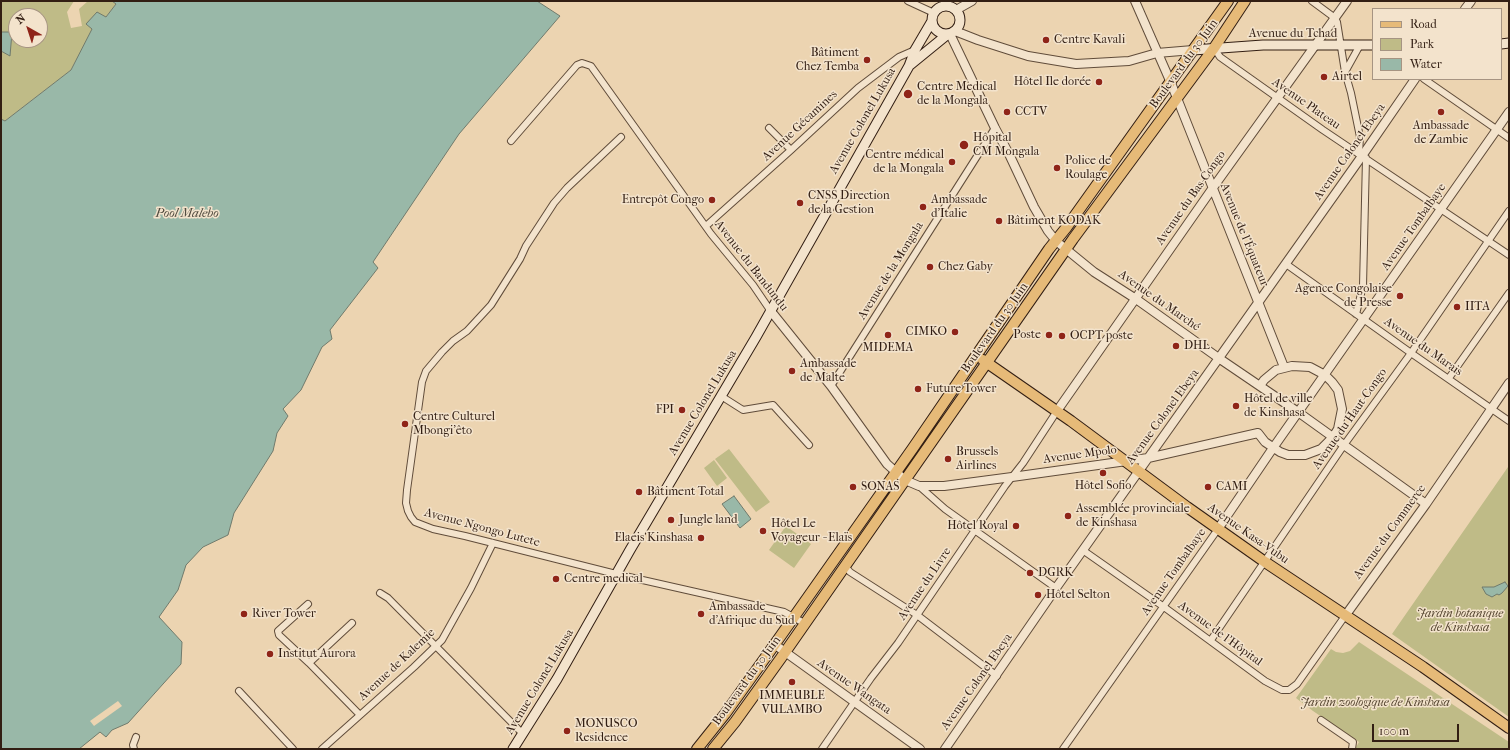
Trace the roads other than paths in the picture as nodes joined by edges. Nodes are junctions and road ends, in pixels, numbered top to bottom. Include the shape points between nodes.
1 (908, 1) edge
2 (972, 1) edge
3 (1135, 1) edge
4 (1228, 1) edge
5 (1245, 1) edge
6 (1312, 1) edge
7 (1347, 1) edge
8 (935, 10) edge
9 (956, 10) junction
10 (1335, 18) junction
11 (951, 33) junction
12 (1372, 45) edge
13 (1315, 46) junction
14 (1340, 46) junction
15 (1360, 46) junction
16 (1214, 48) junction
17 (914, 50) junction
18 (1193, 50) junction
19 (1157, 54) junction
20 (909, 66) junction
21 (1345, 72) junction
22 (1414, 80) edge
23 (1425, 80) edge
24 (1171, 83) junction
25 (1176, 98) junction
26 (1277, 98) junction
27 (1509, 112) edge
28 (769, 128) dead end
29 (995, 128) junction
30 (1496, 129) junction
31 (621, 137) dead end
32 (1509, 138) edge
33 (511, 141) dead end
34 (792, 150) junction
35 (1362, 156) junction
36 (1212, 189) junction
37 (1441, 208) junction
38 (1509, 211) edge
39 (706, 226) junction
40 (1488, 239) junction
41 (1056, 241) junction
42 (1066, 250) junction
43 (1509, 254) edge
44 (1286, 264) junction
45 (1509, 293) edge
46 (1136, 299) junction
47 (1258, 304) junction
48 (770, 310) junction
49 (1356, 314) junction
50 (1364, 319) junction
51 (1411, 353) junction
52 (976, 356) junction
53 (1220, 359) junction
54 (987, 363) junction
55 (1284, 368) junction
56 (1325, 375) junction
57 (1449, 378) junction
58 (1509, 383) edge
59 (831, 386) junction
60 (1260, 386) junction
61 (720, 396) junction
62 (1492, 409) junction
63 (1057, 411) junction
64 (1298, 412) junction
65 (1509, 421) edge
66 (1333, 437) junction
67 (809, 445) dead end
68 (1344, 445) junction
69 (1273, 448) junction
70 (1148, 458) junction
71 (1125, 461) junction
72 (1139, 472) junction
73 (896, 473) junction
74 (1012, 477) junction
75 (905, 480) junction
76 (919, 486) junction
77 (1426, 504) junction
78 (1218, 529) junction
79 (974, 530) junction
80 (493, 543) junction
81 (1084, 551) junction
82 (1265, 562) junction
83 (844, 565) junction
84 (616, 574) junction
85 (1056, 588) junction
86 (380, 593) dead end
87 (308, 604) dead end
88 (1164, 607) junction
89 (917, 615) junction
90 (794, 616) junction
91 (1344, 616) junction
92 (352, 623) dead end
93 (804, 623) junction
94 (1211, 640) junction
95 (774, 644) junction
96 (436, 647) junction
97 (785, 651) junction
98 (309, 663) junction
99 (997, 676) junction
100 (1285, 690) joint
101 (239, 691) dead end
102 (854, 703) junction
103 (360, 715) junction
104 (1321, 720) dead end
105 (1509, 728) edge
106 (523, 734) junction
107 (136, 737) dead end
108 (134, 749) edge
109 (293, 749) edge
110 (322, 749) edge
111 (513, 749) edge
112 (697, 749) edge
113 (713, 749) edge
114 (822, 749) edge
115 (920, 749) edge
116 (945, 749) edge
117 (1063, 749) edge
118 (1352, 749) edge

1 - 8 street
2 - 9 street
3 - 19 street, Avenue de l'Équateur
4 - 18 main road, Boulevard du 30 Juin
5 - 16 main road, Boulevard du 30 Juin
6 - 10 street
7 - 10 street, Avenue du Bas-Congo
8 - 9 main road via 948,6
8 - 11 main road via 933,27 942,34
8 - 17 main road, Avenue Colonel Lukusa
9 - 11 main road via 960,23
10 - 13 street, Avenue du Bas-Congo
10 - 14 street
11 - 19 street via 1028,56 1076,64 1129,61
11 - 20 main road, Avenue Colonel Lukusa
11 - 29 street, Avenue du Marché
12 - 15 main road, Avenue du Tchad
13 - 14 main road, Avenue du Tchad
13 - 16 main road, Avenue du Tchad via 1263,44
13 - 26 street, Avenue du Bas-Congo
14 - 15 main road, Avenue du Tchad
14 - 21 street
15 - 21 street
16 - 18 main road, Avenue du Tchad
16 - 25 main road, Boulevard du 30 Juin
16 - 26 street, Avenue Plateau via 1220,57
17 - 20 main road, Avenue Colonel Lukusa
17 - 34 street, Avenue Gécamines via 894,60 858,88
18 - 19 street
18 - 24 main road, Boulevard du 30 Juin
19 - 24 street, Avenue de l'Équateur
20 - 48 main road, Avenue Colonel Lukusa
21 - 35 street
22 - 35 street, Avenue Colonel Ebeya
23 - 30 street
24 - 25 street, Avenue de l'Équateur
24 - 41 main road, Boulevard du 30 Juin
25 - 36 street, Avenue de l'Équateur
25 - 42 main road, Boulevard du 30 Juin
26 - 35 street, Avenue Plateau
26 - 36 street, Avenue du Bas-Congo
27 - 30 street, Avenue Tombalbaye
28 - 34 street
29 - 41 street, Avenue du Marché via 1042,222
29 - 59 street, Avenue de la Mongala
30 - 32 street
30 - 37 street, Avenue Tombalbaye
31 - 80 street, Avenue Ngongo Lutete via 554,203 491,305 467,331 442,352 424,377 407,490 408,510 415,522 424,526
33 - 39 street, Avenue du Bandundu via 578,65 587,64 594,69
34 - 39 street, Avenue Gécamines
35 - 37 street, Avenue Plateau
35 - 44 street, Avenue Colonel Ebeya
35 - 49 street via 1363,286
36 - 46 street, Avenue du Bas-Congo
36 - 47 street, Avenue de l'Équateur
37 - 40 street, Avenue Plateau
37 - 50 street, Avenue Tombalbaye
38 - 40 street, Avenue du Haut-Congo
39 - 48 street, Avenue du Bandundu
40 - 43 street, Avenue Plateau
40 - 51 street, Avenue du Haut-Congo
41 - 42 street, Avenue du Marché
41 - 52 main road, Boulevard du 30 Juin
42 - 46 street, Avenue du Marché
42 - 54 main road, Boulevard du 30 Juin
44 - 47 street, Avenue Colonel Ebeya
44 - 49 street, Avenue du Marais
45 - 57 street
46 - 53 street, Avenue du Marché
46 - 63 street, Avenue du Bas-Congo
47 - 53 street, Avenue Colonel Ebeya
47 - 55 street, Avenue de l'Équateur
48 - 59 street, Avenue du Bandundu
48 - 61 main road, Avenue Colonel Lukusa
49 - 50 street, Avenue du Marais
50 - 51 street, Avenue du Marais
50 - 56 street, Avenue Tombalbaye
51 - 57 street, Avenue du Marais
51 - 68 street, Avenue du Haut-Congo
52 - 54 main road, Avenue Kasa-Vubu
52 - 73 main road, Boulevard du 30 Juin
53 - 60 street, Avenue du Marché
53 - 70 street, Avenue Colonel Ebeya
54 - 63 main road, Avenue Kasa-Vubu
54 - 75 main road, Boulevard du 30 Juin
55 - 56 street via 1301,365
55 - 60 street via 1270,374
56 - 64 street, Avenue Tombalbaye
56 - 66 street via 1338,390 1342,404 1341,419
57 - 62 street, Avenue du Marais
58 - 62 street, Avenue du Commerce
59 - 73 street, Avenue du Bandundu
60 - 64 street, Avenue du Marché
61 - 67 street via 743,410 773,405
61 - 84 main road, Avenue Colonel Lukusa
62 - 65 street, Avenue du Marais
62 - 77 street, Avenue du Commerce
63 - 71 main road, Avenue Kasa-Vubu
63 - 74 street, Avenue du Livre
64 - 66 street, Avenue du Marché
64 - 69 street, Avenue Tombalbaye
66 - 68 street, Avenue du Marché
66 - 69 street via 1321,449 1305,455 1288,455
68 - 77 street, Avenue du Marché
68 - 82 street, Avenue du Haut-Congo
69 - 70 street, Avenue Mpolo via 1264,442 1258,433
69 - 78 street, Avenue Tombalbaye
70 - 71 street, Avenue Mpolo
70 - 72 street, Avenue Colonel Ebeya
71 - 72 main road, Avenue Kasa-Vubu
71 - 74 street, Avenue Mpolo
72 - 78 main road, Avenue Kasa-Vubu
72 - 81 street, Avenue Colonel Ebeya
73 - 75 street, Avenue du Bandundu
73 - 90 main road, Boulevard du 30 Juin
74 - 76 street, Avenue Mpolo via 944,486
74 - 79 street, Avenue du Livre
75 - 76 street, Avenue Mpolo
75 - 83 main road, Boulevard du 30 Juin
76 - 79 street
77 - 91 street, Avenue du Commerce
78 - 82 main road, Avenue Kasa-Vubu
78 - 88 street, Avenue Tombalbaye
79 - 85 street
79 - 89 street, Avenue du Livre
80 - 84 street, Avenue Ngongo Lutete
80 - 96 street, Avenue de Kalemie via 448,630
81 - 85 street, Avenue Colonel Ebeya
81 - 88 street, Avenue de l’Hôpital
82 - 91 main road, Avenue Kasa-Vubu
82 - 94 street, Avenue du Haut-Congo
83 - 89 street via 850,572
83 - 93 main road, Boulevard du 30 Juin
84 - 90 street, Avenue Ngongo Lutete
84 - 106 main road, Avenue Colonel Lukusa
85 - 99 street, Avenue Colonel Ebeya
86 - 96 street
87 - 98 street via 278,631 279,635
88 - 94 street, Avenue de l’Hôpital
88 - 117 street, Avenue Tombalbaye
89 - 99 street
89 - 102 street, Avenue du Livre
90 - 93 street, Avenue Ngongo Lutete
90 - 95 main road, Boulevard du 30 Juin
91 - 100 street, Avenue du Commerce via 1301,679 1293,688
91 - 105 main road, Avenue Kasa-Vubu via 1423,667
92 - 98 street
93 - 97 main road, Boulevard du 30 Juin
94 - 100 street, Avenue de l’Hôpital via 1274,687
95 - 97 street, Avenue Wangata
95 - 112 main road, Boulevard du 30 Juin
96 - 103 street, Avenue de Kalemie
96 - 106 street
97 - 102 street, Avenue Wangata
97 - 113 main road, Boulevard du 30 Juin
98 - 103 street
99 - 116 street, Avenue Colonel Ebeya
101 - 109 street
102 - 114 street, Avenue du Livre
102 - 115 street, Avenue Wangata
103 - 110 street, Avenue de Kalemie
104 - 118 street via 1353,742
106 - 111 main road, Avenue Colonel Lukusa
107 - 108 street

